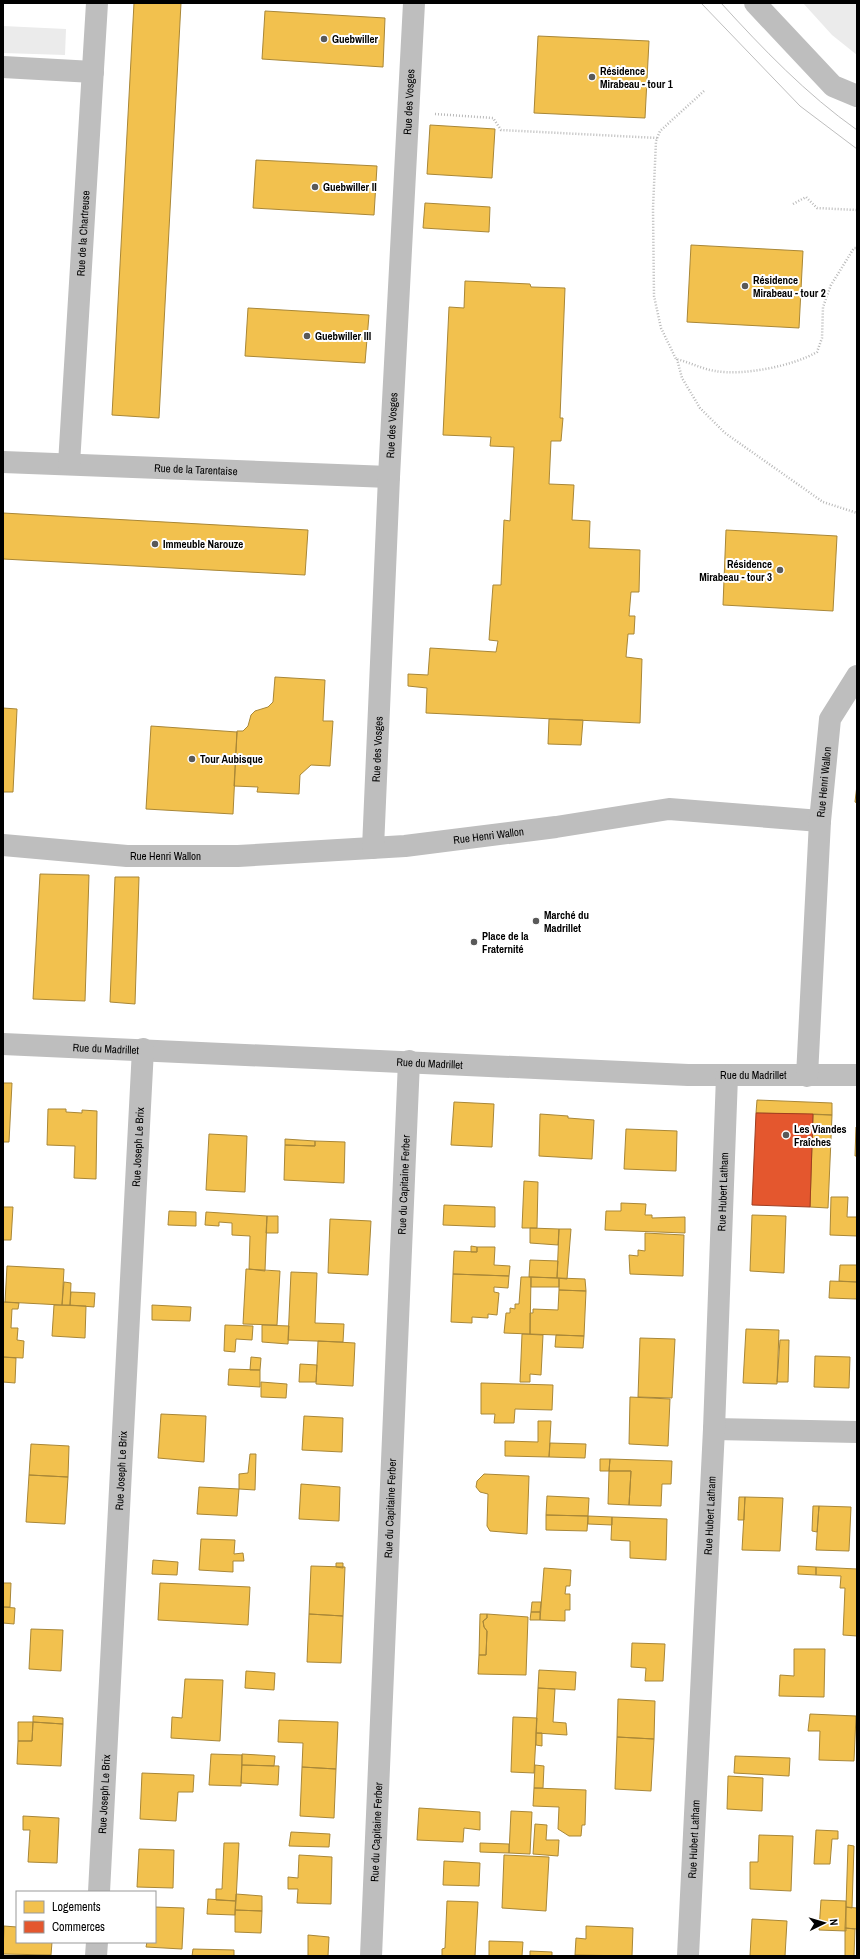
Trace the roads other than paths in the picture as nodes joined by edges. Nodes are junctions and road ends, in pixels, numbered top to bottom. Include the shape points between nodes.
1 (97, 3) edge
2 (414, 3) edge
3 (755, 3) edge
4 (3, 67) edge
5 (93, 72) junction
6 (857, 96) edge
7 (3, 462) edge
8 (69, 464) junction
9 (389, 477) junction
10 (857, 676) edge
11 (820, 820) junction
12 (3, 845) edge
13 (373, 848) junction
14 (3, 1044) edge
15 (143, 1049) junction
16 (409, 1061) junction
17 (857, 1075) edge
18 (727, 1076) junction
19 (807, 1076) junction
20 (714, 1429) junction
21 (857, 1432) edge
22 (99, 1891) edge
23 (97, 1943) edge
24 (96, 1956) edge
25 (371, 1956) edge
26 (688, 1956) edge

1 - 5 street, Rue de la Chartreuse
2 - 9 street, Rue des Vosges
3 - 6 street via 832,86
4 - 5 street
5 - 8 street, Rue de la Chartreuse
7 - 8 street, Rue de la Tarentaise
8 - 9 street, Rue de la Tarentaise
9 - 13 street, Rue des Vosges
10 - 11 street, Rue Henri Wallon via 830,719
11 - 13 street, Rue Henri Wallon via 669,809 548,828
11 - 19 street
12 - 13 street, Rue Henri Wallon via 141,856 238,856
14 - 15 street, Rue du Madrillet
15 - 16 street, Rue du Madrillet
15 - 22 street, Rue Joseph Le Brix
16 - 18 street, Rue du Madrillet
16 - 25 street, Rue du Capitaine Ferber
17 - 19 street, Rue du Madrillet
18 - 19 street, Rue du Madrillet
18 - 20 street, Rue Hubert Latham
20 - 21 street
20 - 26 street, Rue Hubert Latham
23 - 24 street

